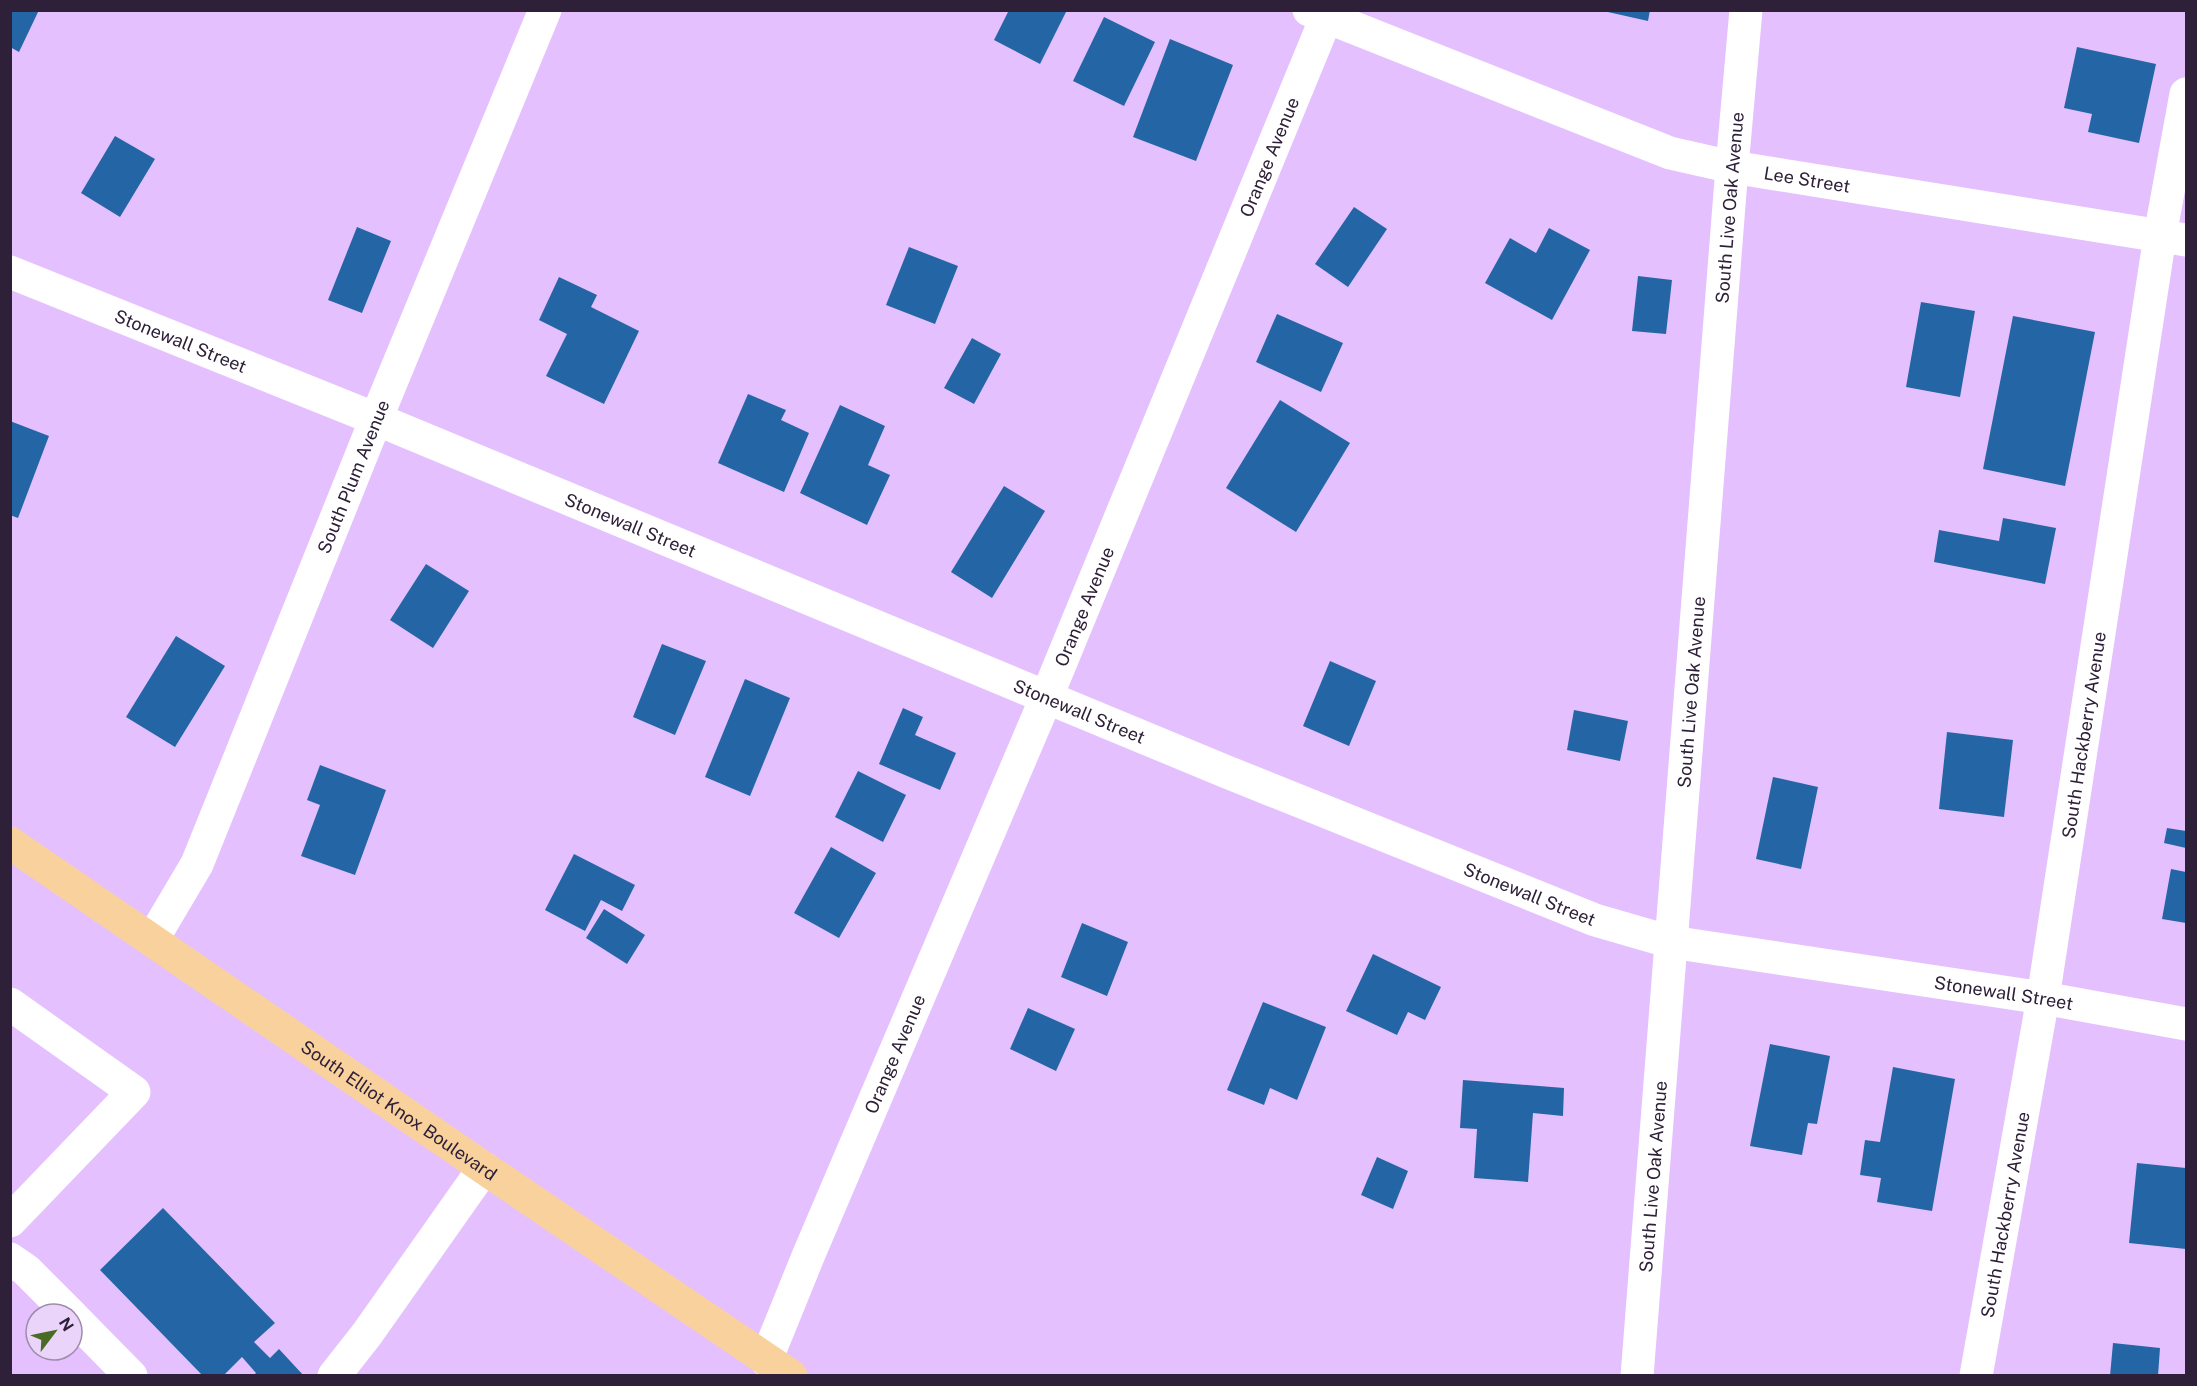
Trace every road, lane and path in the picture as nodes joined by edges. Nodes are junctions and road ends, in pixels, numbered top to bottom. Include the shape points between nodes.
1 (545, 10) edge
2 (1746, 10) edge
3 (1318, 14) edge
4 (2187, 94) edge
5 (1732, 167) junction
6 (2173, 238) edge
7 (10, 272) edge
8 (376, 419) junction
9 (1047, 696) junction
10 (10, 843) edge
11 (152, 940) junction
12 (1671, 942) junction
13 (2043, 998) junction
14 (10, 1004) edge
15 (2187, 1023) edge
16 (484, 1168) junction
17 (10, 1221) edge
18 (10, 1259) edge
19 (58, 1302) edge
20 (84, 1328) edge
21 (779, 1368) edge
22 (131, 1376) edge
23 (334, 1376) edge
24 (1637, 1376) edge
25 (1976, 1376) edge

1 - 8 street, South Plum Avenue
2 - 5 street, South Live Oak Avenue
3 - 5 street, Lee Street via 1670,153
3 - 9 street, Orange Avenue
4 - 6 street, South Hackberry Avenue
5 - 6 street, Lee Street
5 - 12 street, South Live Oak Avenue
6 - 13 street, South Hackberry Avenue
7 - 8 street, Stonewall Street
8 - 9 street, Stonewall Street
8 - 11 street, South Plum Avenue via 197,864
9 - 12 street, Stonewall Street via 1595,920
9 - 21 street, Orange Avenue via 809,1254
10 - 11 main road, South Elliot Knox Boulevard
11 - 16 main road, South Elliot Knox Boulevard
12 - 13 street, Stonewall Street
12 - 24 street, South Live Oak Avenue
13 - 15 street, Stonewall Street
13 - 25 street, South Hackberry Avenue
14 - 17 street via 134,1092
16 - 21 main road, South Elliot Knox Boulevard
16 - 23 street
18 - 19 street
20 - 22 street

